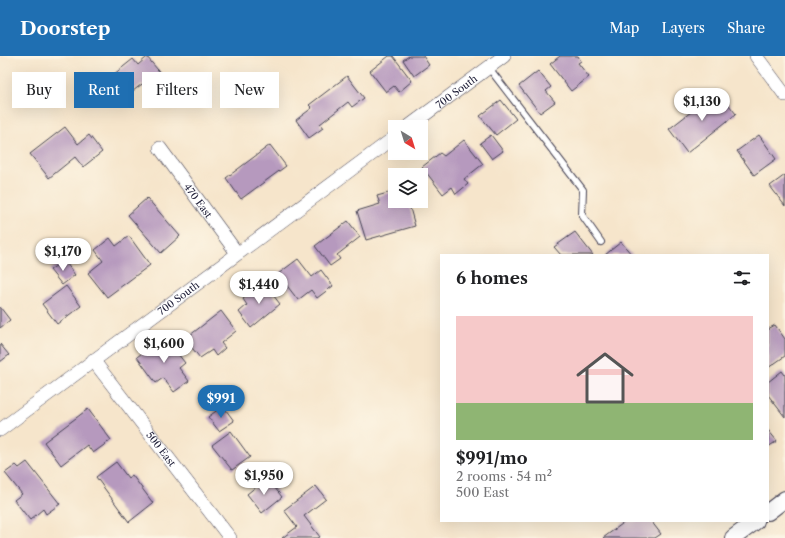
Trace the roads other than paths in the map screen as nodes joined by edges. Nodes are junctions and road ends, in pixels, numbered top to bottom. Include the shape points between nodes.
1 (504, 56) edge
2 (756, 56) edge
3 (488, 68) junction
4 (785, 95) edge
5 (417, 120) edge
6 (388, 142) edge
7 (160, 148) dead end
8 (601, 242) dead end
9 (237, 253) junction
10 (92, 360) junction
11 (0, 430) edge
12 (785, 499) edge
13 (769, 511) edge
14 (755, 522) edge
15 (230, 538) edge
16 (733, 538) edge

1 - 3 street, 700 South
2 - 4 street
3 - 5 street, 700 South
3 - 8 lane via 583,190 582,215
6 - 9 street, 700 South
7 - 9 street, 470 East
9 - 10 street, 700 South
10 - 11 street, 700 South
10 - 15 street, 500 East
12 - 13 street
14 - 16 street

